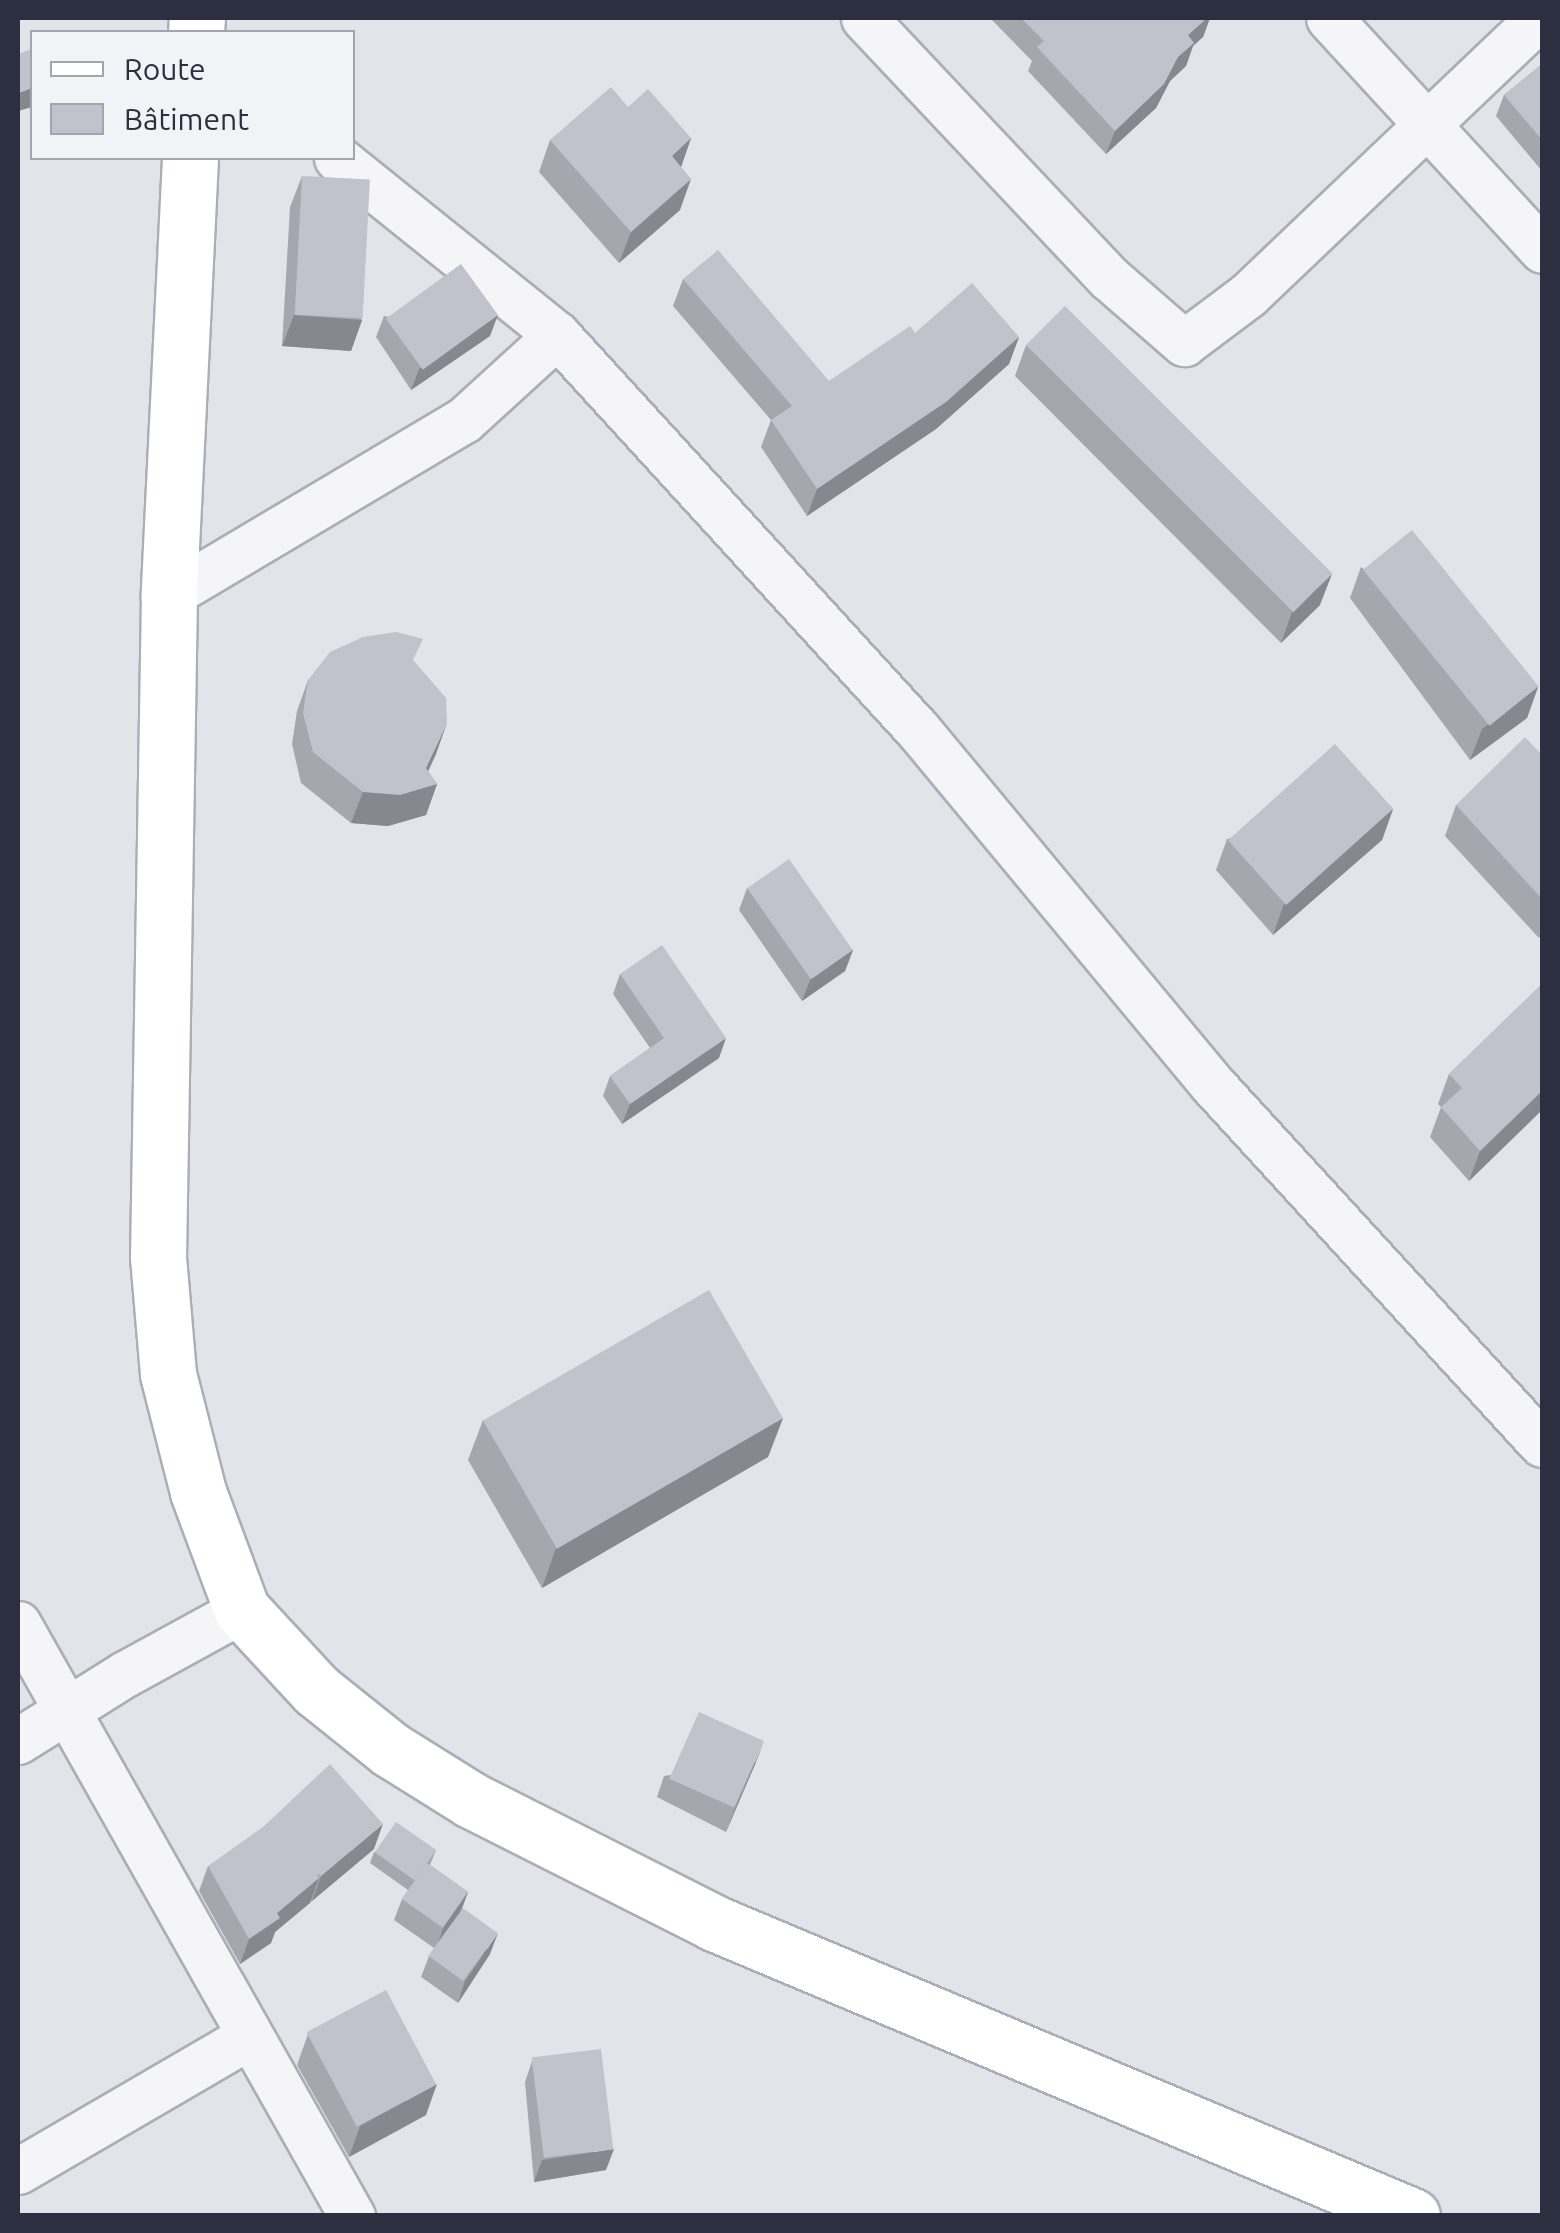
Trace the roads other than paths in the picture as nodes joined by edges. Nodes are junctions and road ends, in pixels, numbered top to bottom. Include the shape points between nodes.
1 (864, 18) edge
2 (1329, 18) edge
3 (1539, 18) edge
4 (1425, 124) junction
5 (190, 160) edge
6 (339, 160) edge
7 (1542, 250) edge
8 (558, 335) junction
9 (169, 594) junction
10 (1542, 1444) edge
11 (242, 1610) junction
12 (18, 1624) edge
13 (66, 1713) junction
14 (18, 1741) edge
15 (250, 2036) junction
16 (18, 2171) edge
17 (352, 2216) edge
18 (1412, 2216) edge

1 - 4 street via 1108,277 1184,342 1248,295
2 - 4 street
3 - 4 street
4 - 7 street
5 - 9 main road
6 - 8 street
8 - 9 street via 464,420
8 - 10 street via 918,730 1212,1084
9 - 11 main road via 158,1257 168,1374 198,1492
11 - 13 street
11 - 18 main road via 316,1690 471,1800 714,1923
12 - 13 street
13 - 14 street
13 - 15 street
15 - 16 street
15 - 17 street

